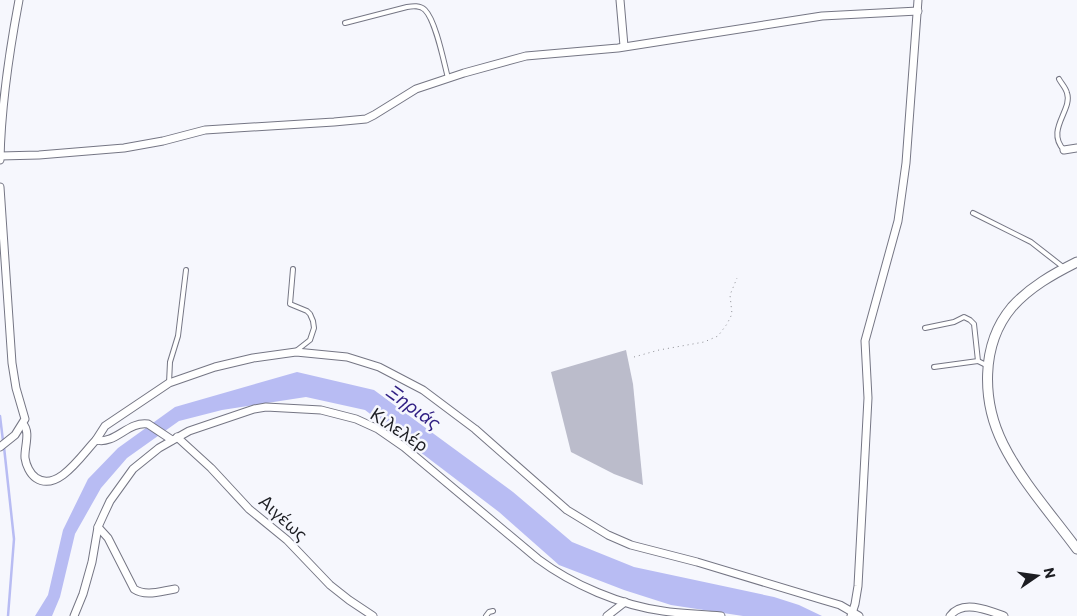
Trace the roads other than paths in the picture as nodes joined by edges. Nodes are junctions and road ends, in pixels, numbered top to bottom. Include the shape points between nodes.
1 (19, 0) edge
2 (620, 0) edge
3 (918, 0) edge
4 (918, 11) junction
5 (345, 23) dead end
6 (624, 46) junction
7 (448, 78) junction
8 (1059, 79) dead end
9 (1077, 148) edge
10 (1064, 150) joint
11 (0, 156) edge
12 (0, 160) edge
13 (0, 187) edge
14 (973, 213) dead end
15 (1077, 262) edge
16 (293, 269) dead end
17 (1065, 269) junction
18 (186, 270) dead end
19 (925, 328) dead end
20 (296, 352) junction
21 (978, 361) junction
22 (988, 366) junction
23 (934, 367) dead end
24 (168, 380) junction
25 (23, 424) junction
26 (174, 439) junction
27 (96, 440) junction
28 (0, 447) edge
29 (98, 527) junction
30 (1077, 549) edge
31 (175, 589) dead end
32 (625, 602) junction
33 (492, 612) dead end
34 (854, 614) edge
35 (76, 615) edge
36 (373, 616) edge
37 (486, 616) edge
38 (607, 616) edge
39 (721, 616) edge
40 (950, 616) edge
41 (1004, 616) edge

1 - 11 street via 7,73
2 - 6 street
3 - 4 street
4 - 6 street via 822,16
4 - 34 street via 898,221 865,341 868,398
5 - 7 lane via 407,7 422,8 431,20
6 - 7 street via 532,55
7 - 11 street via 416,89 366,118 206,130 124,148 39,156
8 - 10 lane via 1068,94 1057,135
9 - 10 street
11 - 12 street
13 - 25 street via 12,363 25,417
14 - 17 lane via 1031,242
15 - 17 street
16 - 20 lane via 290,304 310,314 314,328 310,340
17 - 22 street via 1034,286 1012,308 998,330
18 - 24 lane via 178,336
19 - 21 lane via 964,317 970,320 974,324
20 - 24 street via 260,356
20 - 34 street via 334,354 358,360 423,390 475,429 567,510 620,541 840,605
21 - 22 lane
21 - 23 lane
22 - 30 street via 990,404 1002,442 1022,475
24 - 27 street via 105,426
25 - 27 street via 26,430 26,463 40,480 50,481 66,473
25 - 28 street
26 - 27 street, Αιγέως via 148,424 132,426 107,440
26 - 29 street, Κιλελέρ via 133,469 110,502
26 - 32 street, Κιλελέρ via 188,431 254,409 321,410 356,420 404,447 544,564 577,583
26 - 36 street, Αιγέως via 222,479 330,585
29 - 31 street via 108,538 134,589 146,593
29 - 35 street, Κιλελέρ via 92,562
32 - 38 street
32 - 39 street, Κιλελέρ via 663,611
33 - 37 lane
40 - 41 street via 967,606

